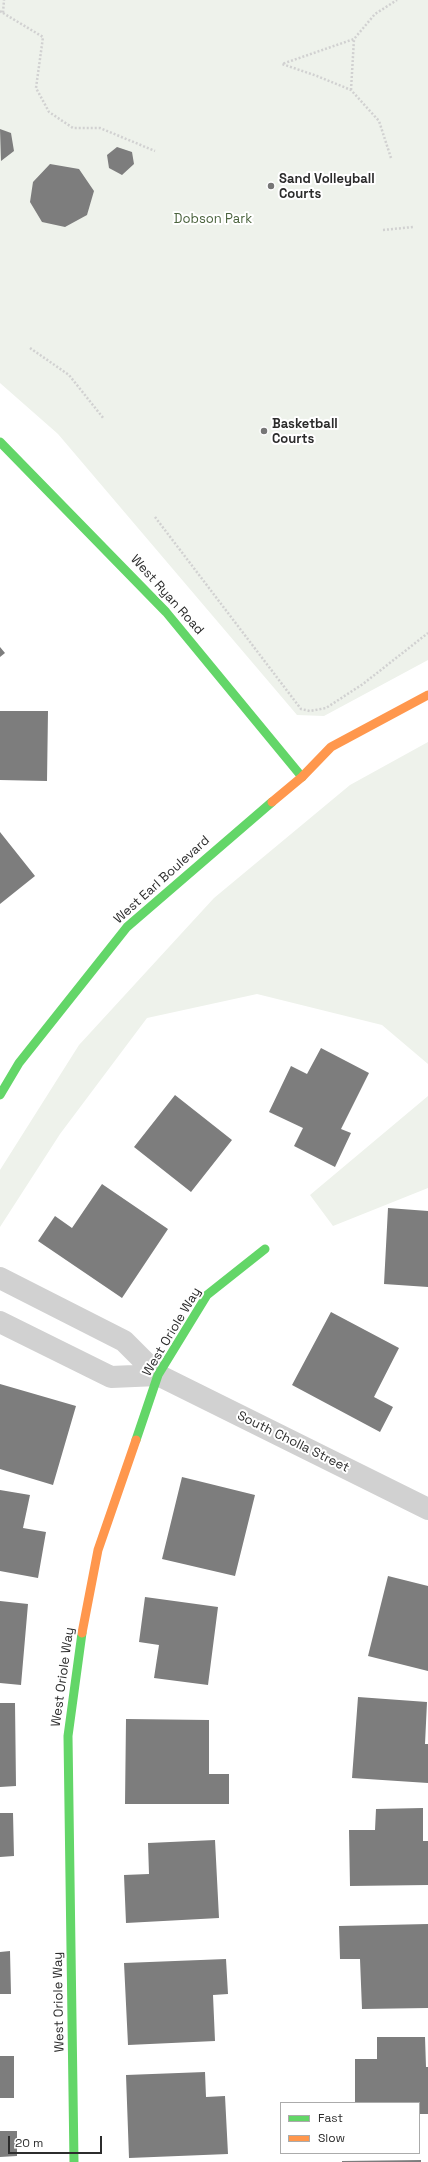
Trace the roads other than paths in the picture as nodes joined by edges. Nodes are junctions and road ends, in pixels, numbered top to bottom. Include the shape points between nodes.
1 (0, 442) edge
2 (428, 695) edge
3 (302, 777) junction
4 (0, 1095) edge
5 (265, 1248) dead end
6 (0, 1278) edge
7 (0, 1322) edge
8 (158, 1376) junction
9 (428, 1509) edge
10 (74, 2162) edge

1 - 3 street, West Ryan Road via 166,612
2 - 3 street, West Earl Boulevard via 331,747
3 - 4 street, West Earl Boulevard via 258,812 127,927 19,1063
5 - 8 street, West Oriole Way via 207,1295
6 - 8 street, South Cholla Street via 124,1341
7 - 8 street, South Cholla Street via 111,1377
8 - 9 street, South Cholla Street
8 - 10 street, West Oriole Way via 98,1550 80,1642 68,1736

